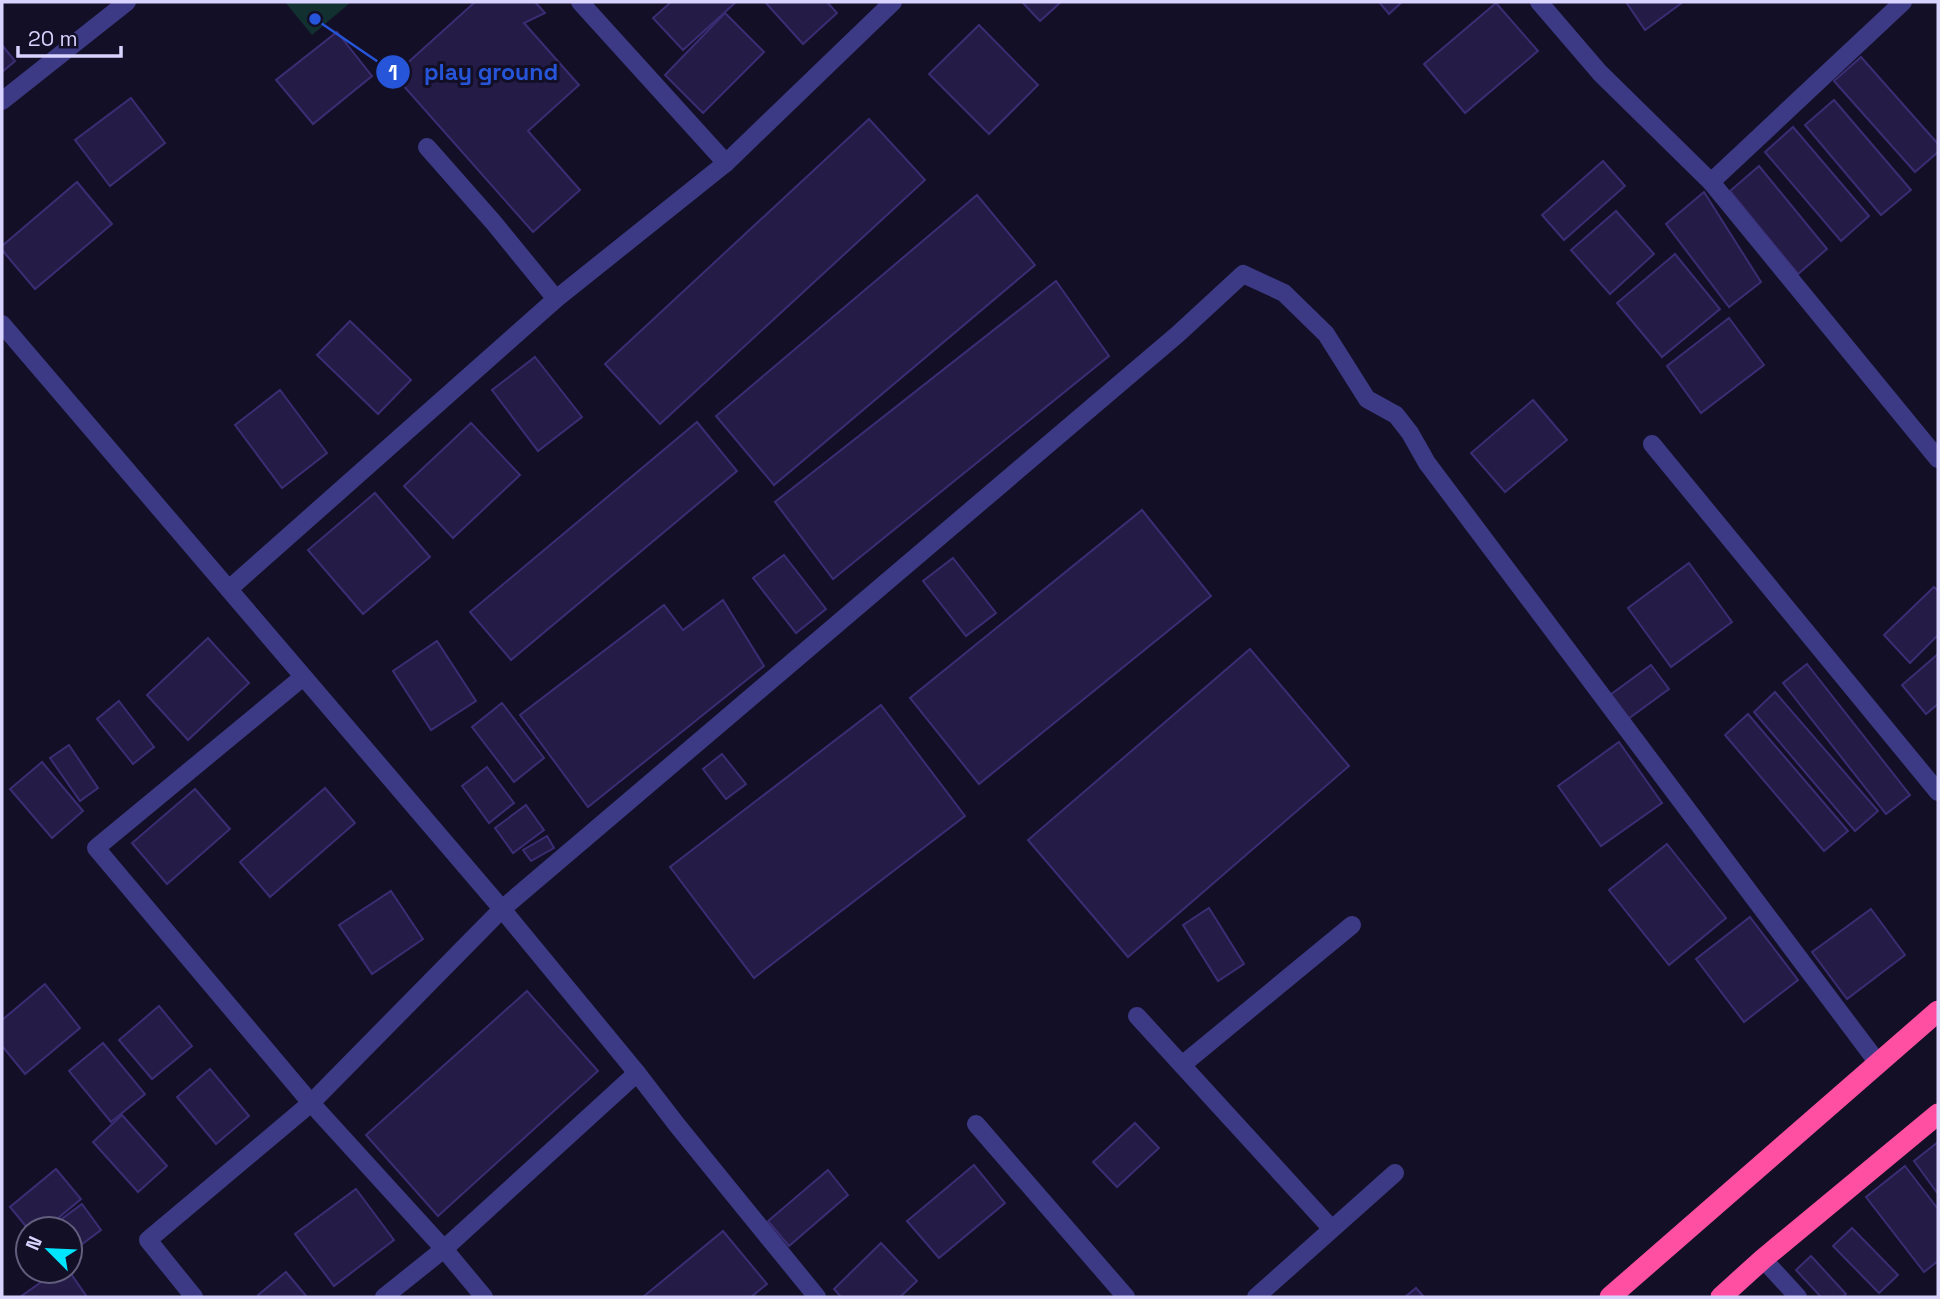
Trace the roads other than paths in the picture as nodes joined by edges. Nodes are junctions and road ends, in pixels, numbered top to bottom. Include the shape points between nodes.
1 (127, 2) edge
2 (580, 2) edge
3 (893, 2) edge
4 (1903, 2) edge
5 (1542, 3) edge
6 (872, 8) edge
7 (2, 101) edge
8 (427, 147) dead end
9 (726, 163) junction
10 (1711, 182) junction
11 (556, 299) junction
12 (2, 324) edge
13 (1652, 444) dead end
14 (1938, 459) edge
15 (229, 589) junction
16 (303, 677) junction
17 (1938, 792) edge
18 (502, 909) junction
19 (1352, 925) dead end
20 (1938, 1011) edge
21 (1137, 1016) dead end
22 (1878, 1063) junction
23 (1182, 1065) junction
24 (637, 1073) junction
25 (311, 1103) junction
26 (1938, 1114) edge
27 (976, 1124) dead end
28 (1395, 1173) dead end
29 (1331, 1228) junction
30 (444, 1249) junction
31 (1763, 1259) junction
32 (194, 1297) edge
33 (384, 1297) edge
34 (484, 1297) edge
35 (817, 1297) edge
36 (1126, 1297) edge
37 (1256, 1297) edge
38 (1610, 1297) edge
39 (1721, 1297) edge
40 (1798, 1297) edge

1 - 7 street
2 - 9 street
3 - 6 street
4 - 10 street
5 - 10 street via 1600,73
6 - 9 street
8 - 11 street
9 - 11 street
10 - 14 street
11 - 15 street
12 - 15 street
13 - 17 street
15 - 16 street
16 - 18 street
16 - 25 street via 96,848
18 - 22 street via 1178,334 1242,274 1284,293 1326,334 1367,399 1396,415 1426,463
18 - 24 street
18 - 25 street
19 - 23 street
20 - 22 highway
21 - 23 street
22 - 38 highway
23 - 29 street
24 - 30 street
24 - 35 street
25 - 30 street
25 - 32 street via 148,1240
26 - 31 highway
27 - 36 street
28 - 29 street
29 - 37 street
30 - 33 street
30 - 34 street
31 - 39 highway
31 - 40 street

